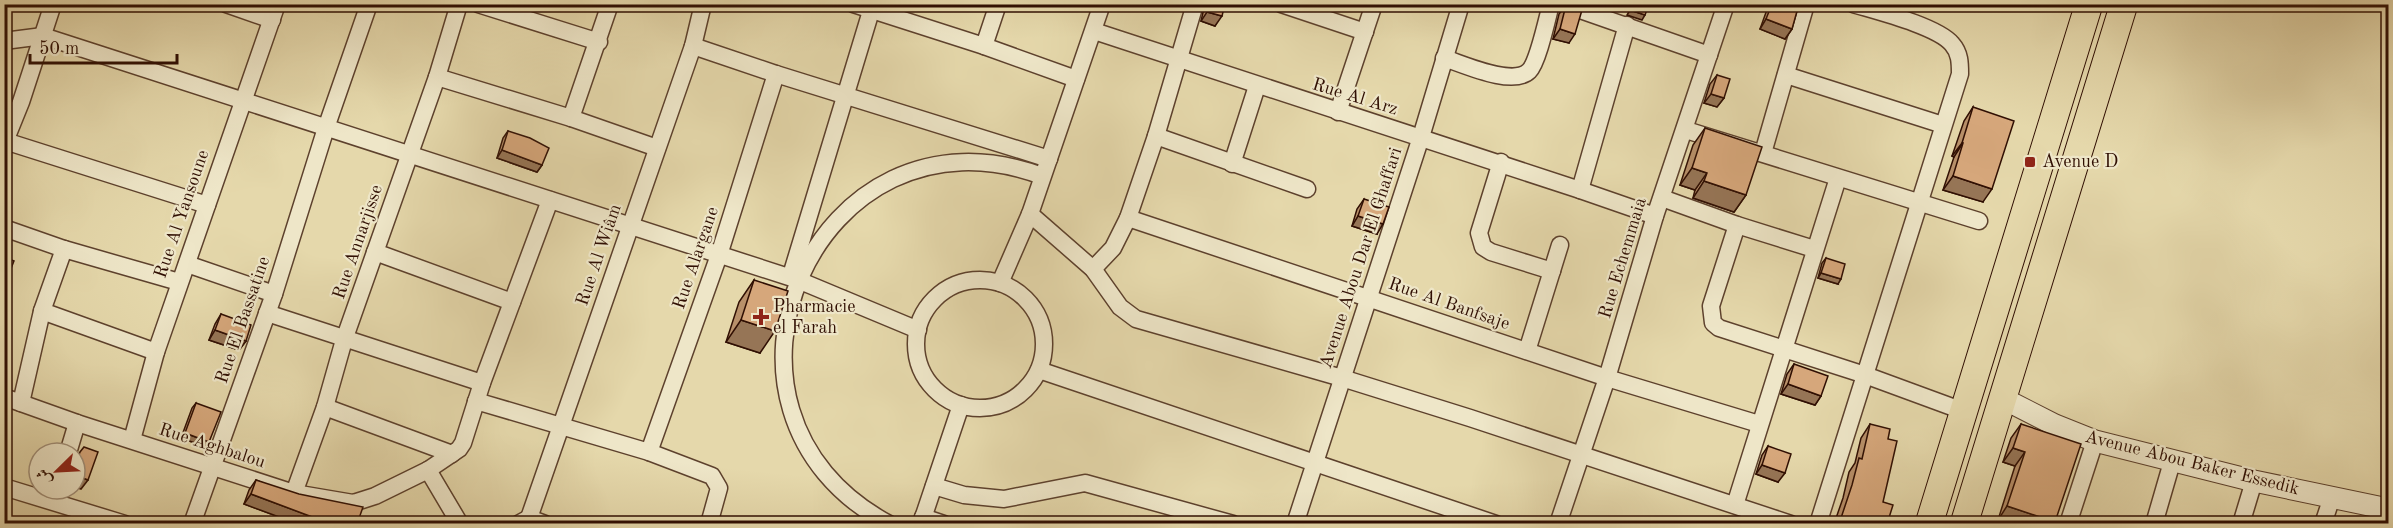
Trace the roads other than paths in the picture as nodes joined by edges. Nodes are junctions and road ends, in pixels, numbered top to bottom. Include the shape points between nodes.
1 (53, 4) edge
2 (226, 4) edge
3 (369, 4) edge
4 (459, 4) edge
5 (478, 4) edge
6 (610, 4) edge
7 (704, 4) edge
8 (853, 4) edge
9 (998, 4) edge
10 (1102, 4) edge
11 (1195, 4) edge
12 (1281, 4) edge
13 (1374, 4) edge
14 (1461, 4) edge
15 (1551, 4) edge
16 (1563, 4) edge
17 (1726, 4) edge
18 (1806, 4) edge
19 (1853, 4) edge
20 (2089, 4) edge
21 (2124, 4) edge
22 (871, 11) junction
23 (1897, 11) edge
24 (274, 12) edge
25 (1628, 26) junction
26 (1094, 30) junction
27 (1365, 32) junction
28 (43, 36) junction
29 (4, 40) edge
30 (599, 42) junction
31 (693, 46) junction
32 (984, 46) junction
33 (1708, 55) junction
34 (1444, 58) junction
35 (1179, 60) junction
36 (776, 75) junction
37 (1786, 75) junction
38 (437, 77) junction
39 (1076, 79) junction
40 (1257, 86) junction
41 (846, 96) junction
42 (242, 101) junction
43 (1338, 112) junction
44 (571, 118) junction
45 (1943, 125) junction
46 (326, 128) junction
47 (1686, 130) junction
48 (1156, 136) junction
49 (1421, 137) junction
50 (5, 142) edge
51 (657, 148) junction
52 (1763, 153) junction
53 (409, 155) junction
54 (1049, 159) junction
55 (1501, 162) junction
56 (1232, 164) junction
57 (1042, 176) junction
58 (1838, 178) junction
59 (1307, 189) dead end
60 (1580, 190) junction
61 (1662, 198) junction
62 (550, 200) junction
63 (1919, 203) junction
64 (207, 205) junction
65 (1030, 214) junction
66 (1655, 216) junction
67 (1128, 218) junction
68 (1978, 221) dead end
69 (1737, 225) junction
70 (630, 226) junction
71 (4, 228) edge
72 (1560, 245) dead end
73 (64, 249) junction
74 (1814, 249) junction
75 (375, 252) junction
76 (719, 255) junction
77 (187, 264) junction
78 (1093, 269) junction
79 (1552, 272) junction
80 (794, 279) junction
81 (179, 282) junction
82 (1000, 283) junction
83 (273, 294) junction
84 (1369, 297) junction
85 (512, 302) junction
86 (42, 311) junction
87 (267, 313) junction
88 (918, 330) junction
89 (344, 340) junction
90 (1783, 349) junction
91 (1527, 351) junction
92 (156, 352) junction
93 (1039, 370) junction
94 (1865, 375) junction
95 (1342, 378) junction
96 (1607, 378) junction
97 (482, 382) junction
98 (4, 397) edge
99 (2002, 398) junction
100 (476, 401) junction
101 (21, 403) junction
102 (961, 405) junction
103 (325, 407) junction
104 (1963, 411) junction
105 (77, 423) junction
106 (1759, 424) junction
107 (562, 427) junction
108 (132, 440) junction
109 (72, 441) edge
110 (2095, 441) junction
111 (649, 452) junction
112 (452, 454) junction
113 (1582, 455) junction
114 (2172, 462) junction
115 (1316, 464) junction
116 (212, 468) junction
117 (428, 470) junction
118 (2254, 481) junction
119 (934, 486) junction
120 (4, 487) edge
121 (27, 491) edge
122 (294, 493) junction
123 (2332, 496) junction
124 (70, 501) edge
125 (1735, 505) junction
126 (2388, 509) edge
127 (922, 520) edge
128 (531, 522) edge
129 (125, 524) edge
130 (192, 524) edge
131 (460, 524) edge
132 (709, 524) edge
133 (889, 524) edge
134 (944, 524) edge
135 (1233, 524) edge
136 (1295, 524) edge
137 (1496, 524) edge
138 (1558, 524) edge
139 (1791, 524) edge
140 (1818, 524) edge
141 (1929, 524) edge
142 (1964, 524) edge
143 (2068, 524) edge
144 (2154, 524) edge
145 (2241, 524) edge
146 (2323, 524) edge

1 - 28 street
2 - 24 street
3 - 46 street, Rue El Bassatine
4 - 38 street, Rue Annarjisse
5 - 30 street
6 - 30 street
7 - 31 street, Rue Al Wiâm
8 - 22 street
9 - 32 street
10 - 26 street
11 - 35 street
12 - 27 street
13 - 27 street
14 - 34 street, Avenue Abou Dar El Ghaffari
15 - 34 street via 1533,65 1523,75 1508,78
16 - 25 street
17 - 33 street, Rue Echemmaia
18 - 37 street
19 - 23 street
20 - 104 main road
21 - 99 main road
22 - 32 street
22 - 41 street
23 - 45 street via 1943,36 1957,52 1960,74
24 - 42 street, Rue Al Yansoune
25 - 33 street
25 - 60 street
26 - 35 street, Rue Al Arz
26 - 39 street
27 - 43 street
28 - 29 street
28 - 42 street
28 - 50 street
30 - 44 street
31 - 36 street
31 - 51 street, Rue Al Wiâm
32 - 39 street
33 - 47 street, Rue Echemmaia
34 - 49 street, Avenue Abou Dar El Ghaffari
35 - 40 street, Rue Al Arz
35 - 48 street
36 - 41 street
36 - 76 street, Rue Alargane
37 - 45 street
37 - 52 street
38 - 44 street
38 - 53 street, Rue Annarjisse
39 - 54 street
40 - 43 street, Rue Al Arz
40 - 56 street
41 - 54 street
41 - 80 street
42 - 46 street
42 - 64 street, Rue Al Yansoune
43 - 49 street, Rue Al Arz
44 - 51 street
45 - 63 street
46 - 53 street
46 - 83 street, Rue El Bassatine
47 - 52 street
47 - 61 street, Rue Echemmaia
48 - 56 street
48 - 67 street
49 - 55 street, Rue Al Arz
49 - 84 street, Avenue Abou Dar El Ghaffari
50 - 64 street
51 - 70 street, Rue Al Wiâm
52 - 58 street
53 - 62 street
53 - 75 street, Rue Annarjisse
54 - 57 street
55 - 60 street, Rue Al Arz
55 - 79 street via 1479,233 1483,247
56 - 59 street
57 - 65 street
57 - 80 street via 1005,166 967,163 935,166 904,175 870,192 840,217
58 - 63 street
58 - 74 street
60 - 66 street, Rue Al Arz
61 - 66 street, Rue Echemmaia
61 - 69 street
62 - 70 street
62 - 85 street, Rue Aghbalou
63 - 68 street
63 - 94 street
64 - 77 street, Rue Al Yansoune
65 - 78 street
65 - 82 street
66 - 96 street, Rue Echemmaia
67 - 78 street via 1113,248
67 - 84 street, Rue Al Banfsaje
69 - 74 street
69 - 90 street via 1712,306 1713,323
70 - 76 street
70 - 107 street, Rue Al Wiâm
71 - 73 street
72 - 79 street
73 - 81 street
73 - 86 street
74 - 90 street
75 - 85 street
75 - 89 street, Rue Annarjisse
76 - 80 street
76 - 111 street, Rue Alargane
77 - 81 street, Rue Al Yansoune
77 - 83 street
78 - 95 street via 1120,307 1136,318
79 - 91 street
80 - 88 street
80 - 133 street via 784,339 784,375 792,411 827,474 862,507
81 - 92 street, Rue Al Yansoune
82 - 88 street via 974,280 944,291 929,306
82 - 93 street via 1023,297 1038,318 1044,344
83 - 87 street, Rue El Bassatine
84 - 91 street, Rue Al Banfsaje
84 - 95 street, Avenue Abou Dar El Ghaffari
85 - 97 street, Rue Aghbalou
86 - 92 street
86 - 101 street
87 - 89 street
87 - 116 street, Rue El Bassatine
88 - 102 street via 917,351 925,376 938,392
89 - 97 street
89 - 103 street, Rue Annarjisse
90 - 94 street
90 - 106 street
91 - 96 street, Rue Al Banfsaje
92 - 108 street, Rue Al Yansoune
93 - 102 street via 1024,391 1007,402 982,408
93 - 115 street
94 - 104 street
94 - 140 street
95 - 113 street
95 - 115 street, Avenue Abou Dar El Ghaffari
96 - 106 street, Rue Al Banfsaje
96 - 113 street, Rue Echemmaia
97 - 100 street, Rue Aghbalou
98 - 101 street, Rue Aghbalou
99 - 110 street, Avenue Abou Baker Essedik
99 - 142 main road
100 - 107 street
100 - 112 street, Rue Aghbalou via 465,440
101 - 105 street, Rue Aghbalou
102 - 119 street
103 - 112 street
103 - 122 street, Rue Annarjisse
104 - 141 main road
105 - 108 street, Rue Aghbalou
105 - 109 street
106 - 125 street
107 - 111 street
107 - 128 street, Rue Al Wiâm
108 - 116 street, Rue Aghbalou
110 - 114 street, Avenue Abou Baker Essedik
110 - 143 street
111 - 132 street via 715,478 718,488
112 - 117 street, Rue Aghbalou
113 - 125 street
113 - 138 street, Rue Echemmaia
114 - 118 street, Avenue Abou Baker Essedik
114 - 144 street
115 - 136 street, Avenue Abou Dar El Ghaffari
115 - 137 street
116 - 122 street, Rue Aghbalou
116 - 130 street, Rue El Bassatine
117 - 122 street, Rue Aghbalou via 353,503
117 - 131 street
118 - 123 street, Avenue Abou Baker Essedik
118 - 145 street
119 - 127 street
119 - 135 street via 964,495 1004,499 1085,483
120 - 121 street
123 - 126 street, Avenue Abou Baker Essedik
123 - 146 street
124 - 129 street
125 - 139 street
127 - 134 street

